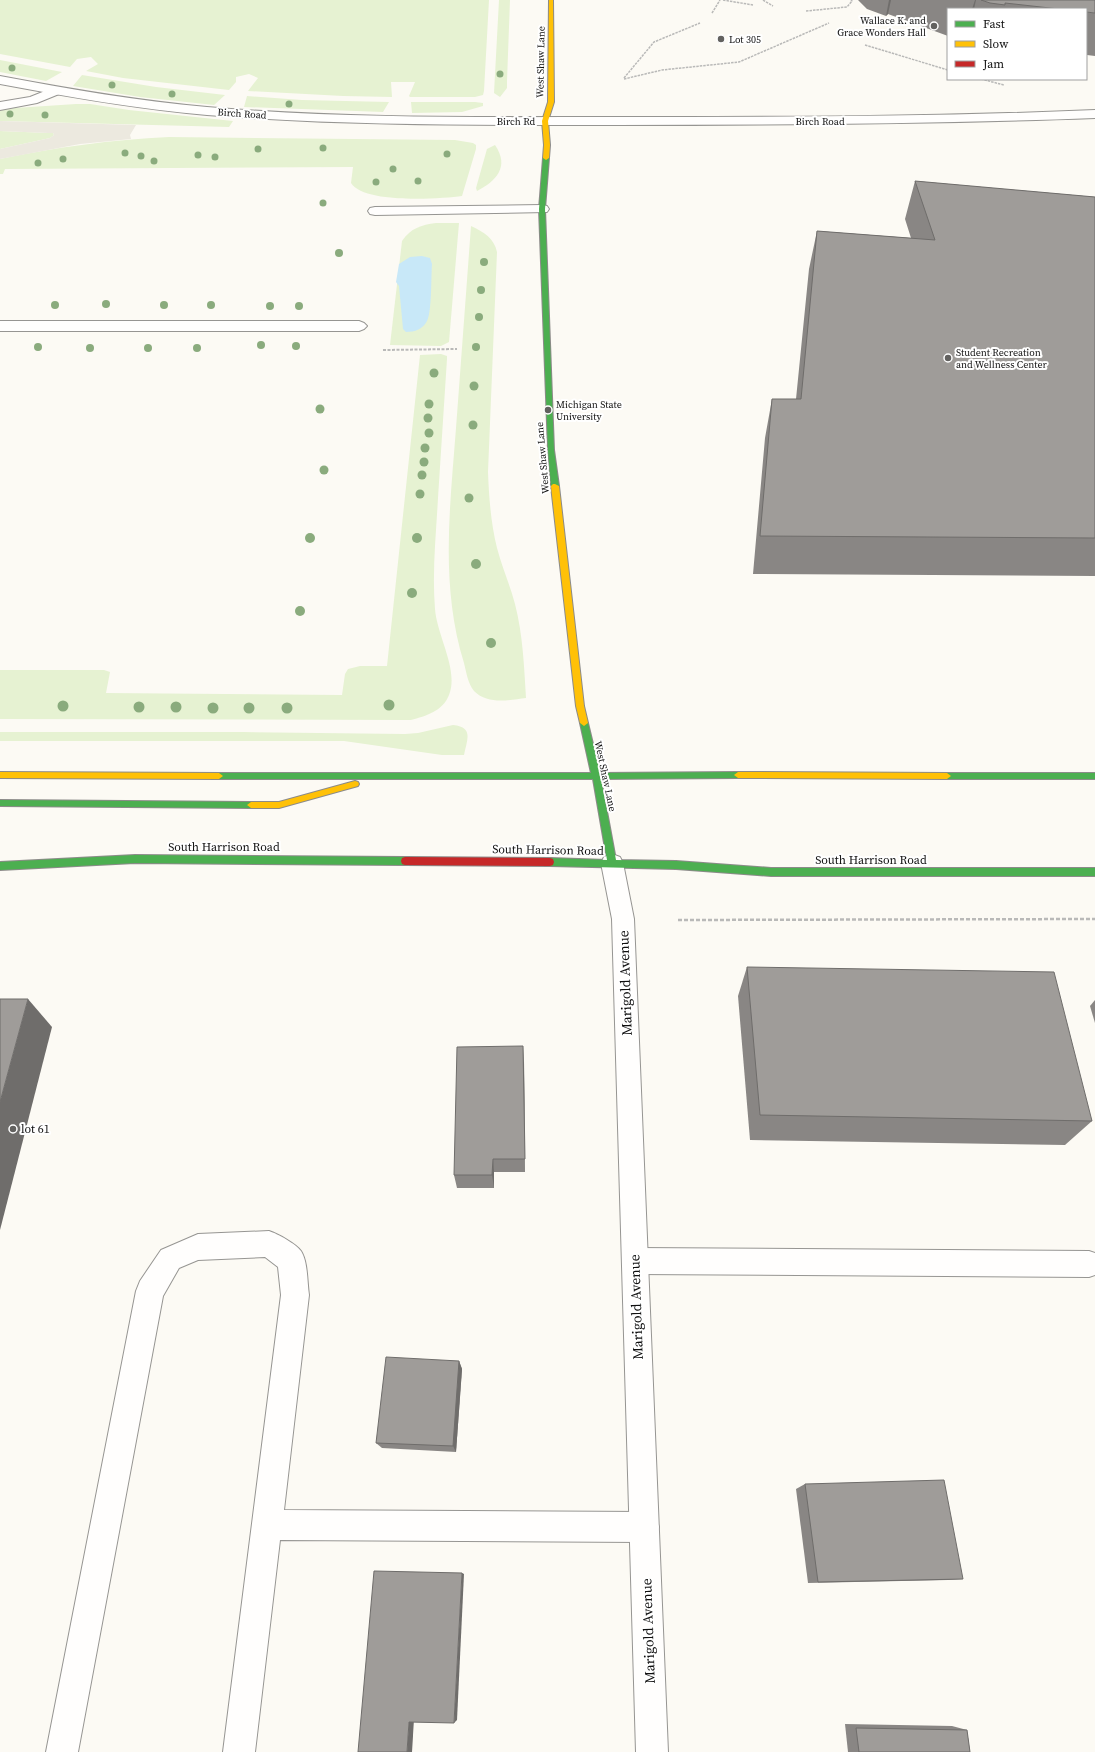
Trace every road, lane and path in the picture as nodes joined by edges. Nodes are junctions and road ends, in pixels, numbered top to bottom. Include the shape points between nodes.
1 (551, 0) edge
2 (722, 0) edge
3 (763, 0) edge
4 (851, 0) edge
5 (753, 5) dead end
6 (773, 6) dead end
7 (806, 11) dead end
8 (712, 13) dead end
9 (700, 23) dead end
10 (829, 23) dead end
11 (865, 45) dead end
12 (947, 70) edge
13 (0, 80) edge
14 (55, 91) junction
15 (0, 106) edge
16 (1095, 114) edge
17 (486, 121) joint
18 (545, 121) junction
19 (542, 209) junction
20 (375, 211) dead end
21 (0, 326) edge
22 (359, 326) dead end
23 (457, 349) dead end
24 (383, 350) dead end
25 (0, 775) edge
26 (596, 775) junction
27 (1095, 776) edge
28 (383, 777) junction
29 (0, 803) edge
30 (612, 863) junction
31 (0, 866) edge
32 (1095, 872) edge
33 (678, 920) dead end
34 (1095, 920) edge
35 (635, 1261) junction
36 (1089, 1264) dead end
37 (267, 1525) junction
38 (644, 1527) junction
39 (62, 1752) edge
40 (239, 1752) edge
41 (652, 1752) edge

1 - 18 street, West Shaw Lane via 551,102
2 - 5 path
2 - 8 path
3 - 6 path
4 - 7 path via 847,7
9 - 10 path via 654,42 624,79 662,70 738,62
11 - 12 path
13 - 14 street, Birch Road
14 - 15 street via 33,100
14 - 17 street, Birch Road via 214,112
16 - 18 street, Birch Road via 889,120
17 - 18 street, Birch Rd
18 - 19 street, West Shaw Lane via 547,145
19 - 20 street
19 - 26 street, West Shaw Lane via 551,450 580,706
21 - 22 street
23 - 24 path
25 - 28 street
26 - 27 street
26 - 28 street
26 - 30 street, West Shaw Lane
28 - 29 street via 279,805
30 - 31 street, South Harrison Road via 135,859
30 - 32 street, South Harrison Road via 771,872
30 - 35 street, Marigold Avenue via 623,919
33 - 34 path
35 - 36 street
35 - 38 street, Marigold Avenue
37 - 38 street
37 - 39 street via 295,1295 291,1260 269,1244 198,1247 170,1259 150,1291
37 - 40 street
38 - 41 street, Marigold Avenue

